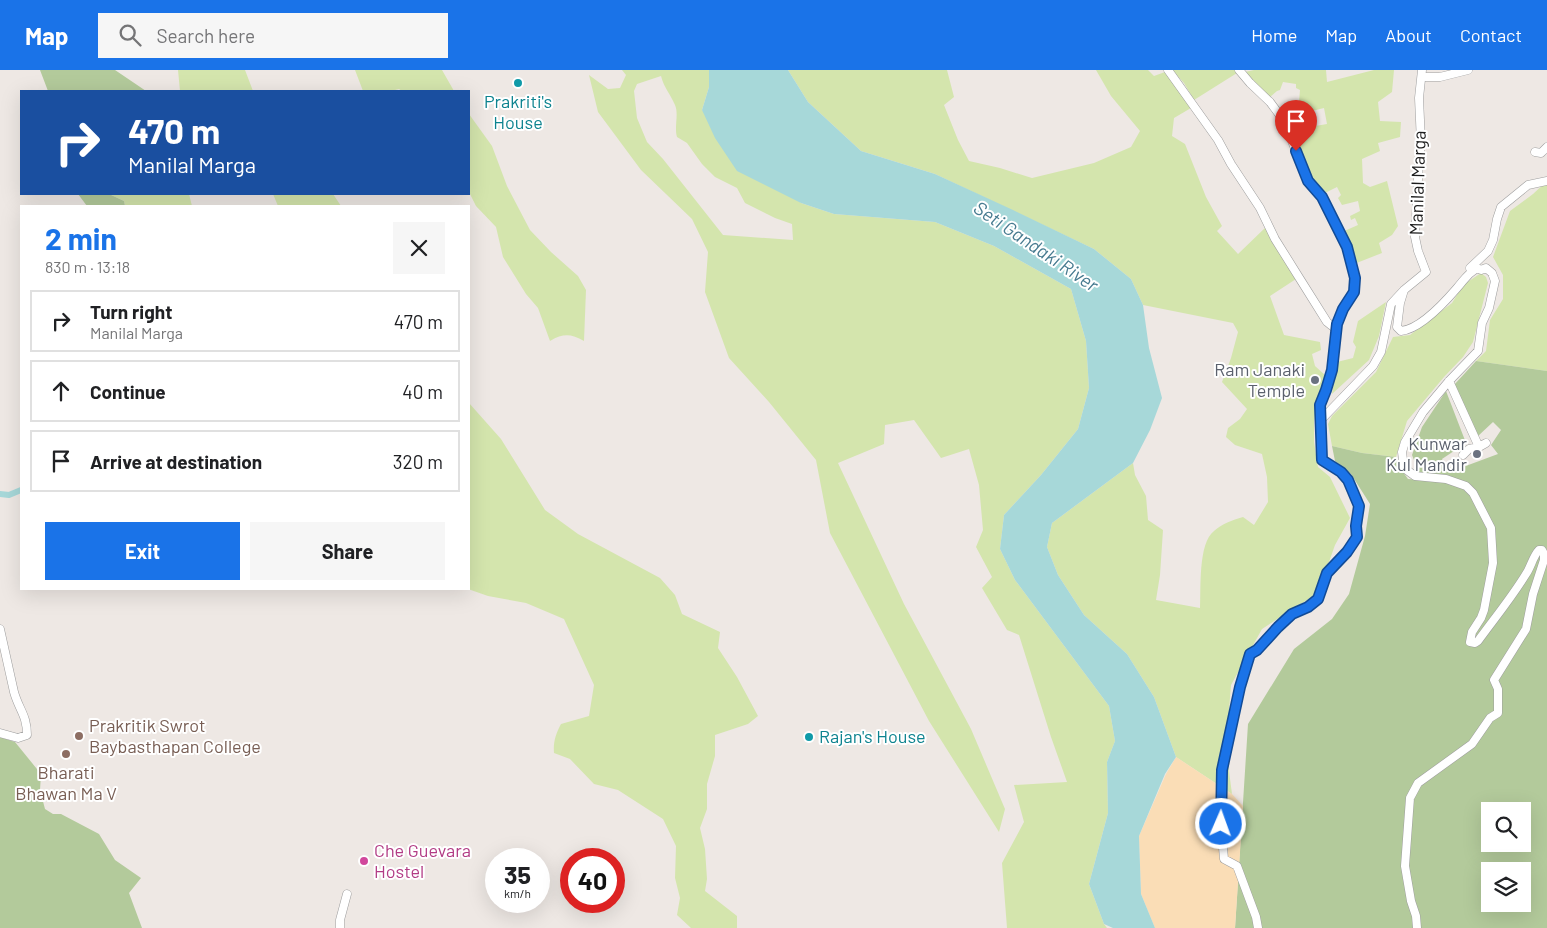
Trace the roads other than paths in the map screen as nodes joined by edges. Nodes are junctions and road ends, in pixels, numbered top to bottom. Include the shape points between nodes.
1 (1168, 70) edge
2 (1238, 70) edge
3 (1468, 70) edge
4 (1422, 73) edge
5 (1547, 147) edge
6 (1535, 152) dead end
7 (1547, 181) edge
8 (1458, 287) junction
9 (1404, 290) junction
10 (1337, 330) junction
11 (1449, 381) junction
12 (1321, 420) junction
13 (1463, 455) dead end
14 (0, 629) edge
15 (0, 733) edge
16 (348, 894) dead end
17 (340, 928) edge
18 (1258, 928) edge
19 (1417, 928) edge

1 - 10 street via 1218,140 1327,322
2 - 10 street via 1281,116 1308,181 1322,197 1347,247 1355,278 1354,292 1343,309
3 - 4 street via 1447,76
4 - 9 street, Manilal Marga via 1416,237 1426,272
5 - 6 street via 1541,153
7 - 8 street via 1528,185 1501,207 1488,251 1468,269
8 - 9 street via 1418,324 1401,331 1397,320
8 - 11 street via 1467,274 1477,268 1486,268 1495,281 1482,323 1478,351
9 - 12 street, Manilal Marga via 1391,304 1380,352 1373,366
10 - 12 street via 1332,370 1320,405
11 - 13 street via 1482,445 1469,449
11 - 19 street via 1423,412 1405,442 1402,460 1404,468 1415,476 1446,479 1466,486 1491,528 1493,563 1484,610 1470,642 1478,641 1526,575 1539,550 1542,550 1544,560 1526,629 1494,680 1498,688 1498,713 1490,718 1472,744 1418,783 1410,798 1405,866
12 - 18 street via 1322,460 1348,480 1359,506 1357,537 1327,573 1318,599 1292,614 1250,654 1222,770 1224,859 1237,866
14 - 15 street via 14,692 26,718 26,735 18,738
16 - 17 street

